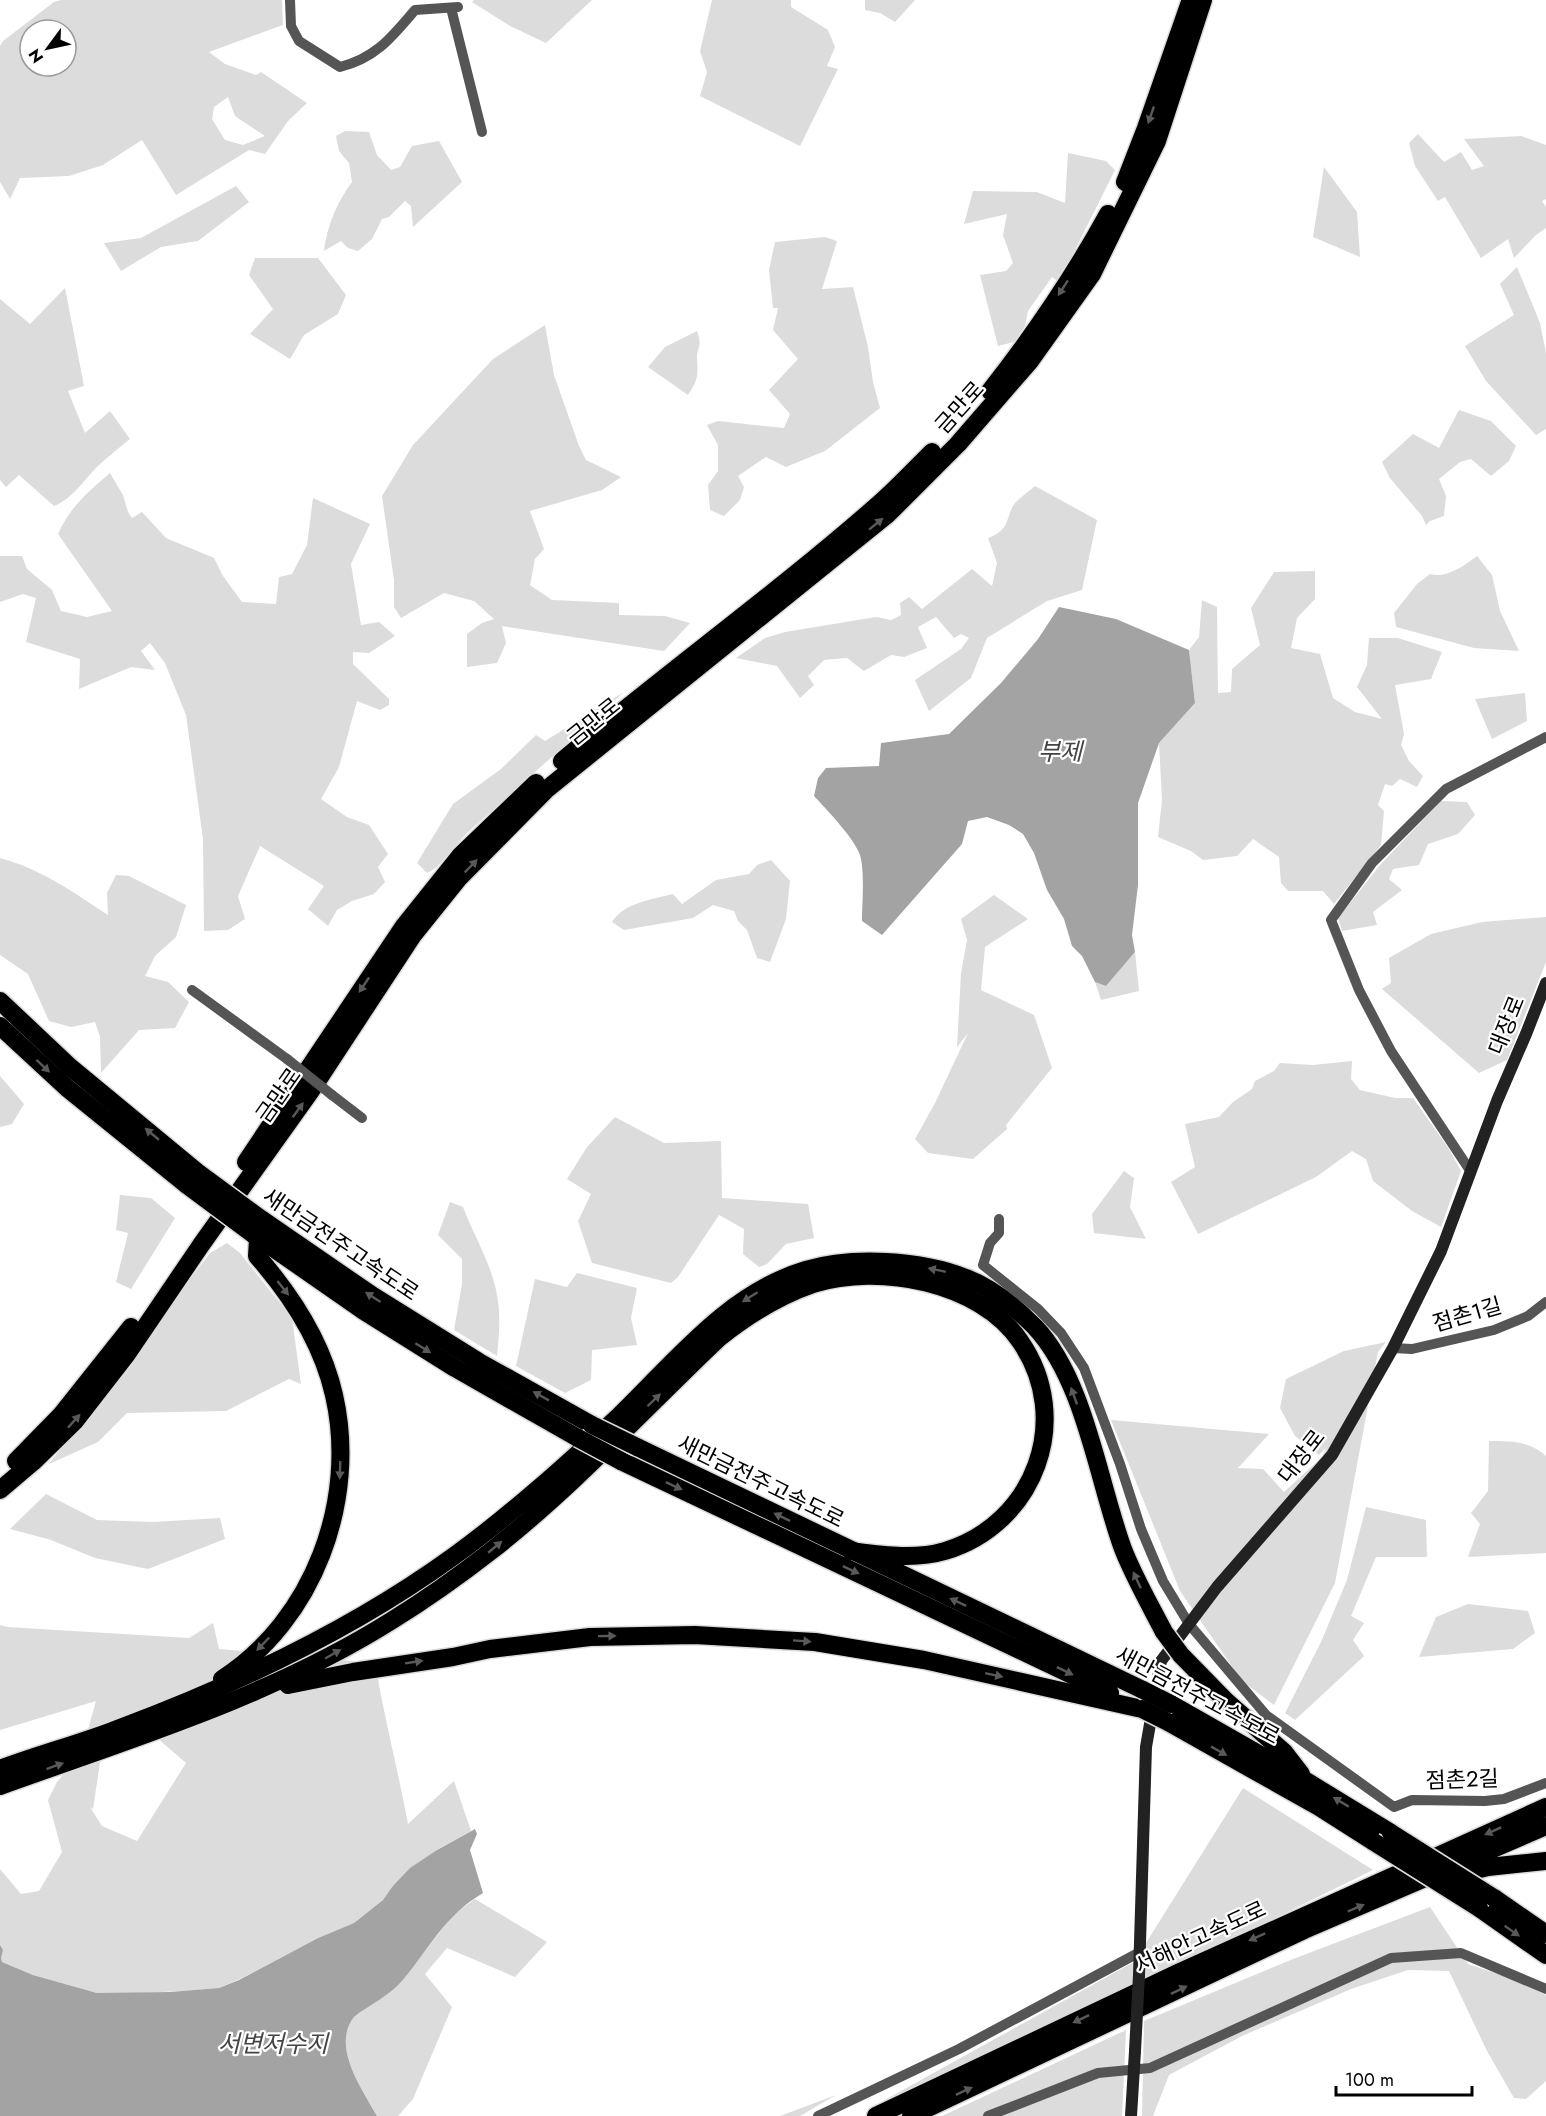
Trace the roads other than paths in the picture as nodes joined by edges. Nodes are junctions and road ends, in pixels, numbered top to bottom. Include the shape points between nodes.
1 (290, 0) edge
2 (1190, 0) edge
3 (1203, 0) edge
4 (482, 132) dead end
5 (1546, 737) edge
6 (1546, 983) edge
7 (192, 990) dead end
8 (0, 1001) edge
9 (0, 1026) edge
10 (362, 1118) dead end
11 (1471, 1172) junction
12 (192, 1178) junction
13 (999, 1219) dead end
14 (257, 1231) junction
15 (1546, 1302) edge
16 (1393, 1348) junction
17 (0, 1474) edge
18 (0, 1490) edge
19 (851, 1551) junction
20 (1189, 1624) junction
21 (234, 1702) junction
22 (183, 1703) junction
23 (1142, 1709) junction
24 (0, 1769) edge
25 (1306, 1781) junction
26 (1546, 1783) edge
27 (0, 1786) edge
28 (1544, 1812) edge
29 (1546, 1861) edge
30 (1401, 1888) junction
31 (1486, 1903) junction
32 (1546, 1934) edge
33 (1140, 1952) junction
34 (1546, 1955) edge
35 (1546, 1989) edge
36 (1134, 2068) junction
37 (818, 2116) edge
38 (876, 2116) edge
39 (912, 2116) edge
40 (988, 2116) edge
41 (1131, 2116) edge

1 - 4 street via 291,26 299,41 340,67 373,54 415,10 455,8
2 -> 17 highway, 금만로 via 1122,188 1090,248 989,393 881,502 535,783 460,856 404,926 119,1345 26,1453
18 -> 3 highway, 금만로 via 75,1421 127,1354 310,1092 413,935 458,879 547,789 888,514 958,444 1030,361 1092,274 1156,141
5 - 11 street via 1446,789 1372,863 1332,920 1359,990 1391,1051
6 - 11 street, 대장로
7 - 10 street, bridge
12 -> 8 highway, 새만금전주고속도로
9 -> 12 highway, 새만금전주고속도로 via 67,1088
11 - 16 street, 대장로 via 1441,1251
12 - 14 highway, 새만금전주고속도로, bridge
13 - 20 street via 999,1233 990,1243 983,1265 1046,1317 1084,1368 1141,1529 1163,1581
19 -> 14 highway, 새만금전주고속도로, bridge via 592,1425
14 -> 22 highway via 257,1256 309,1327 334,1394 340,1441 339,1487 332,1523 317,1565 284,1622 226,1676
14 -> 23 highway, 새만금전주고속도로, bridge via 364,1311 578,1438
15 - 16 street, 점촌1길 via 1528,1316 1494,1330 1412,1349
16 - 20 street, 대장로 via 1332,1455
21 -> 19 highway via 316,1664 436,1592 492,1550 577,1475 719,1338 784,1295 815,1283 872,1275 940,1286 972,1299 1020,1341 1043,1398 1045,1426 1035,1473 1003,1518 978,1537 945,1551 908,1557
25 -> 19 highway, 새만금전주고속도로, bridge via 1171,1704
20 - 26 street, 점촌2길 via 1266,1715 1394,1807 1413,1800 1504,1799
20 - 33 street, 대장로 via 1161,1661 1146,1748
21 -> 23 highway via 299,1683 490,1649 590,1637 695,1635 815,1642 924,1660
27 -> 21 highway
22 - 24 highway
25 -> 22 highway, bridge via 1284,1752 1226,1701 1164,1632 1124,1552 1070,1384 1036,1328 988,1288 965,1277 902,1263 850,1262 807,1269 777,1281 726,1312 620,1414 490,1529 411,1585 286,1657
23 -> 31 highway, 새만금전주고속도로, bridge
31 -> 25 highway, 새만금전주고속도로, bridge via 1391,1833
28 - 30 highway, 서해안고속도로
28 -> 38 highway, 서해안고속도로 via 1178,1973
29 - 30 highway via 1488,1867
39 -> 30 highway, 서해안고속도로
31 - 32 highway, 새만금전주고속도로
31 -> 34 highway, 새만금전주고속도로
33 - 36 street, 대장로, bridge
33 - 37 street via 959,2049
35 - 36 street via 1461,1953 1391,1958 1150,2068
36 - 40 street via 1098,2073
36 - 41 street, 대장로

